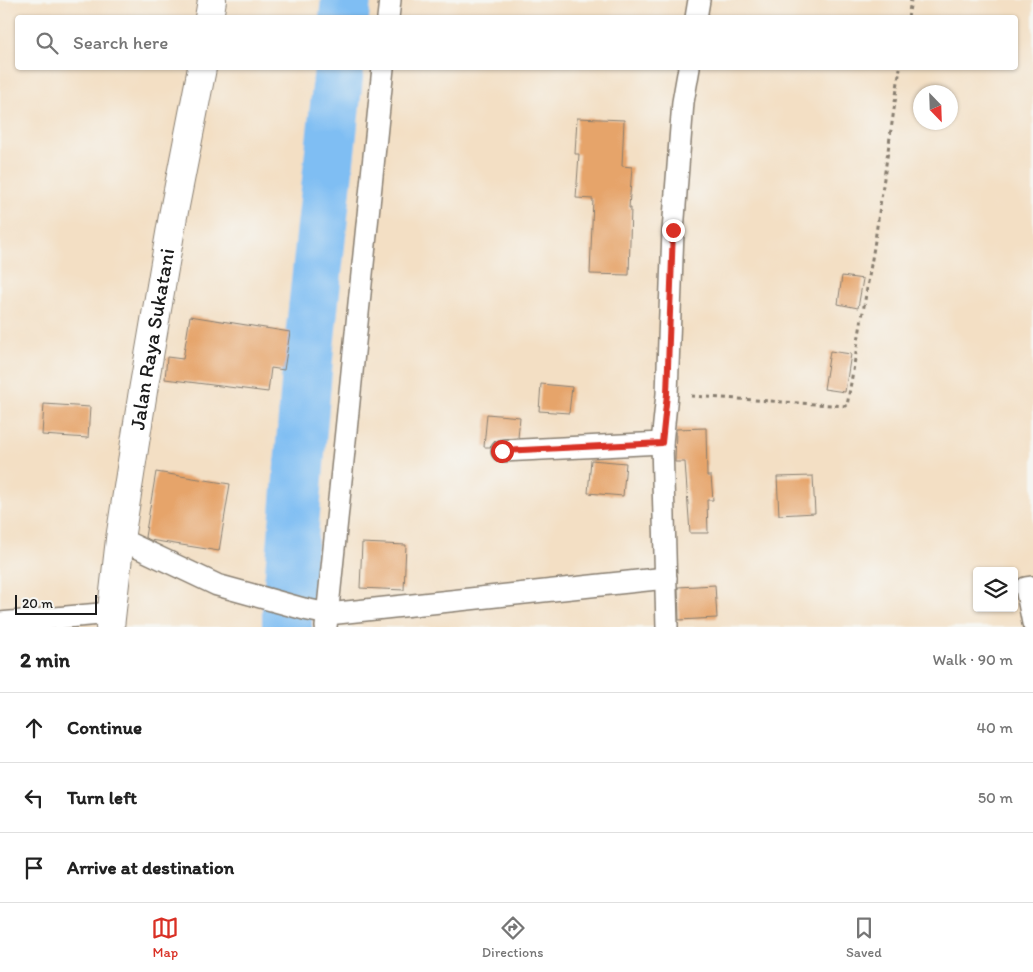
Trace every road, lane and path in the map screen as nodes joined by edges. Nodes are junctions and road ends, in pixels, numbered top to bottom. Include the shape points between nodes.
1 (212, 0) edge
2 (390, 0) edge
3 (699, 0) edge
4 (911, 0) edge
5 (210, 15) edge
6 (388, 15) edge
7 (696, 15) edge
8 (908, 15) edge
9 (202, 70) edge
10 (383, 70) edge
11 (688, 70) edge
12 (900, 70) edge
13 (667, 394) junction
14 (662, 443) junction
15 (502, 451) dead end
16 (120, 539) junction
17 (666, 578) junction
18 (1024, 588) edge
19 (111, 620) edge
20 (327, 620) edge
21 (0, 623) edge
22 (1033, 623) edge
23 (666, 627) edge

1 - 5 main road
2 - 6 street
3 - 7 street
4 - 8 path
9 - 16 main road, Jalan Raya Sukatani via 173,216
10 - 20 street
11 - 13 street via 673,230
12 - 13 path via 847,406
13 - 14 street
14 - 15 street
14 - 17 street
16 - 19 main road, Jalan Raya Sukatani
16 - 20 street via 217,585 304,609
17 - 20 street
17 - 23 street
18 - 22 street
19 - 21 street

